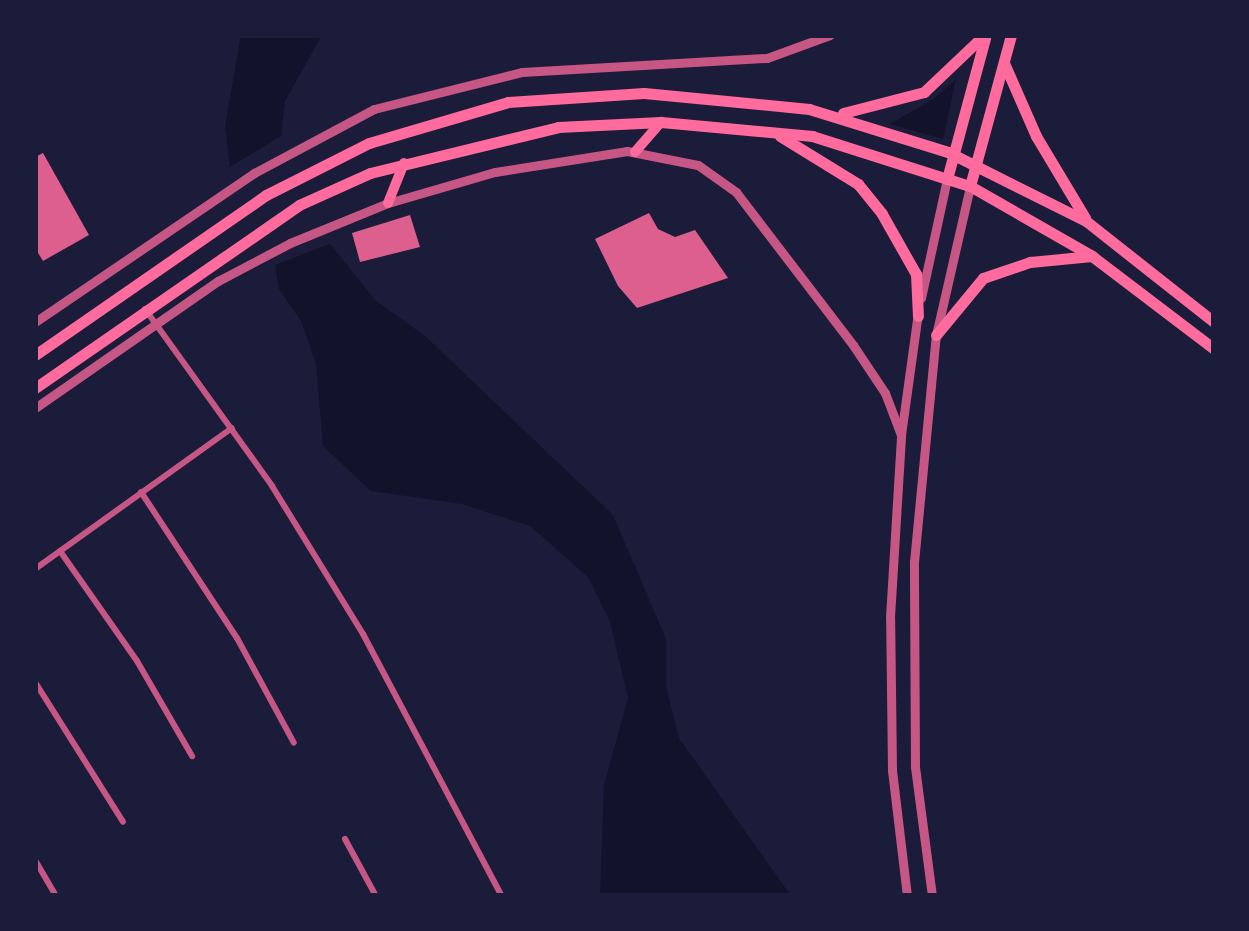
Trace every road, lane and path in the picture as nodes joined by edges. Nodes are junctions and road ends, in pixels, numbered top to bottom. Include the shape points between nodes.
1 (830, 35) edge
2 (985, 35) edge
3 (1010, 35) edge
4 (1004, 62) junction
5 (834, 114) junction
6 (661, 122) junction
7 (772, 131) junction
8 (635, 152) junction
9 (954, 155) junction
10 (404, 163) junction
11 (975, 164) junction
12 (948, 178) junction
13 (970, 186) junction
14 (388, 203) junction
15 (1086, 221) junction
16 (1092, 256) junction
17 (145, 308) junction
18 (918, 316) junction
19 (35, 322) edge
20 (1214, 322) edge
21 (157, 324) junction
22 (936, 335) junction
23 (1214, 349) edge
24 (35, 354) edge
25 (35, 388) edge
26 (35, 408) edge
27 (232, 428) junction
28 (901, 435) junction
29 (142, 492) junction
30 (60, 551) junction
31 (35, 570) edge
32 (35, 682) edge
33 (294, 743) dead end
34 (192, 756) dead end
35 (915, 767) junction
36 (892, 770) junction
37 (123, 822) dead end
38 (346, 839) dead end
39 (35, 860) edge
40 (56, 896) edge
41 (376, 896) edge
42 (502, 896) edge
43 (907, 896) edge
44 (932, 896) edge

1 - 19 street via 767,58 522,72 374,109 267,164
2 - 5 main road via 924,92
2 - 9 main road
3 - 4 main road
4 - 11 main road
4 - 15 main road via 1036,136
5 - 9 main road
5 - 24 main road via 644,92 508,102 413,129 300,174
6 - 7 main road
6 - 8 main road
6 - 10 main road via 558,127
7 - 12 main road via 844,144
7 - 18 main road via 858,184 882,214 916,274
8 - 14 street via 558,157
8 - 28 street via 698,165 736,192 864,361
9 - 11 main road
9 - 12 main road
10 - 14 main road
10 - 17 main road via 299,205
11 - 13 main road
11 - 15 main road
12 - 13 main road
12 - 18 street
13 - 16 main road
13 - 22 street
14 - 21 street via 277,250
15 - 20 main road
16 - 22 main road via 1030,262 983,278
16 - 23 main road
17 - 21 street
17 - 25 main road
18 - 28 street
21 - 26 street
21 - 27 street
22 - 35 street via 914,562
27 - 29 street
27 - 42 street via 422,735
28 - 36 street via 890,617
29 - 30 street
29 - 33 street via 237,638
30 - 31 street
30 - 34 street via 137,661
32 - 37 street
35 - 36 street
35 - 44 street
36 - 43 street
38 - 41 street
39 - 40 street

